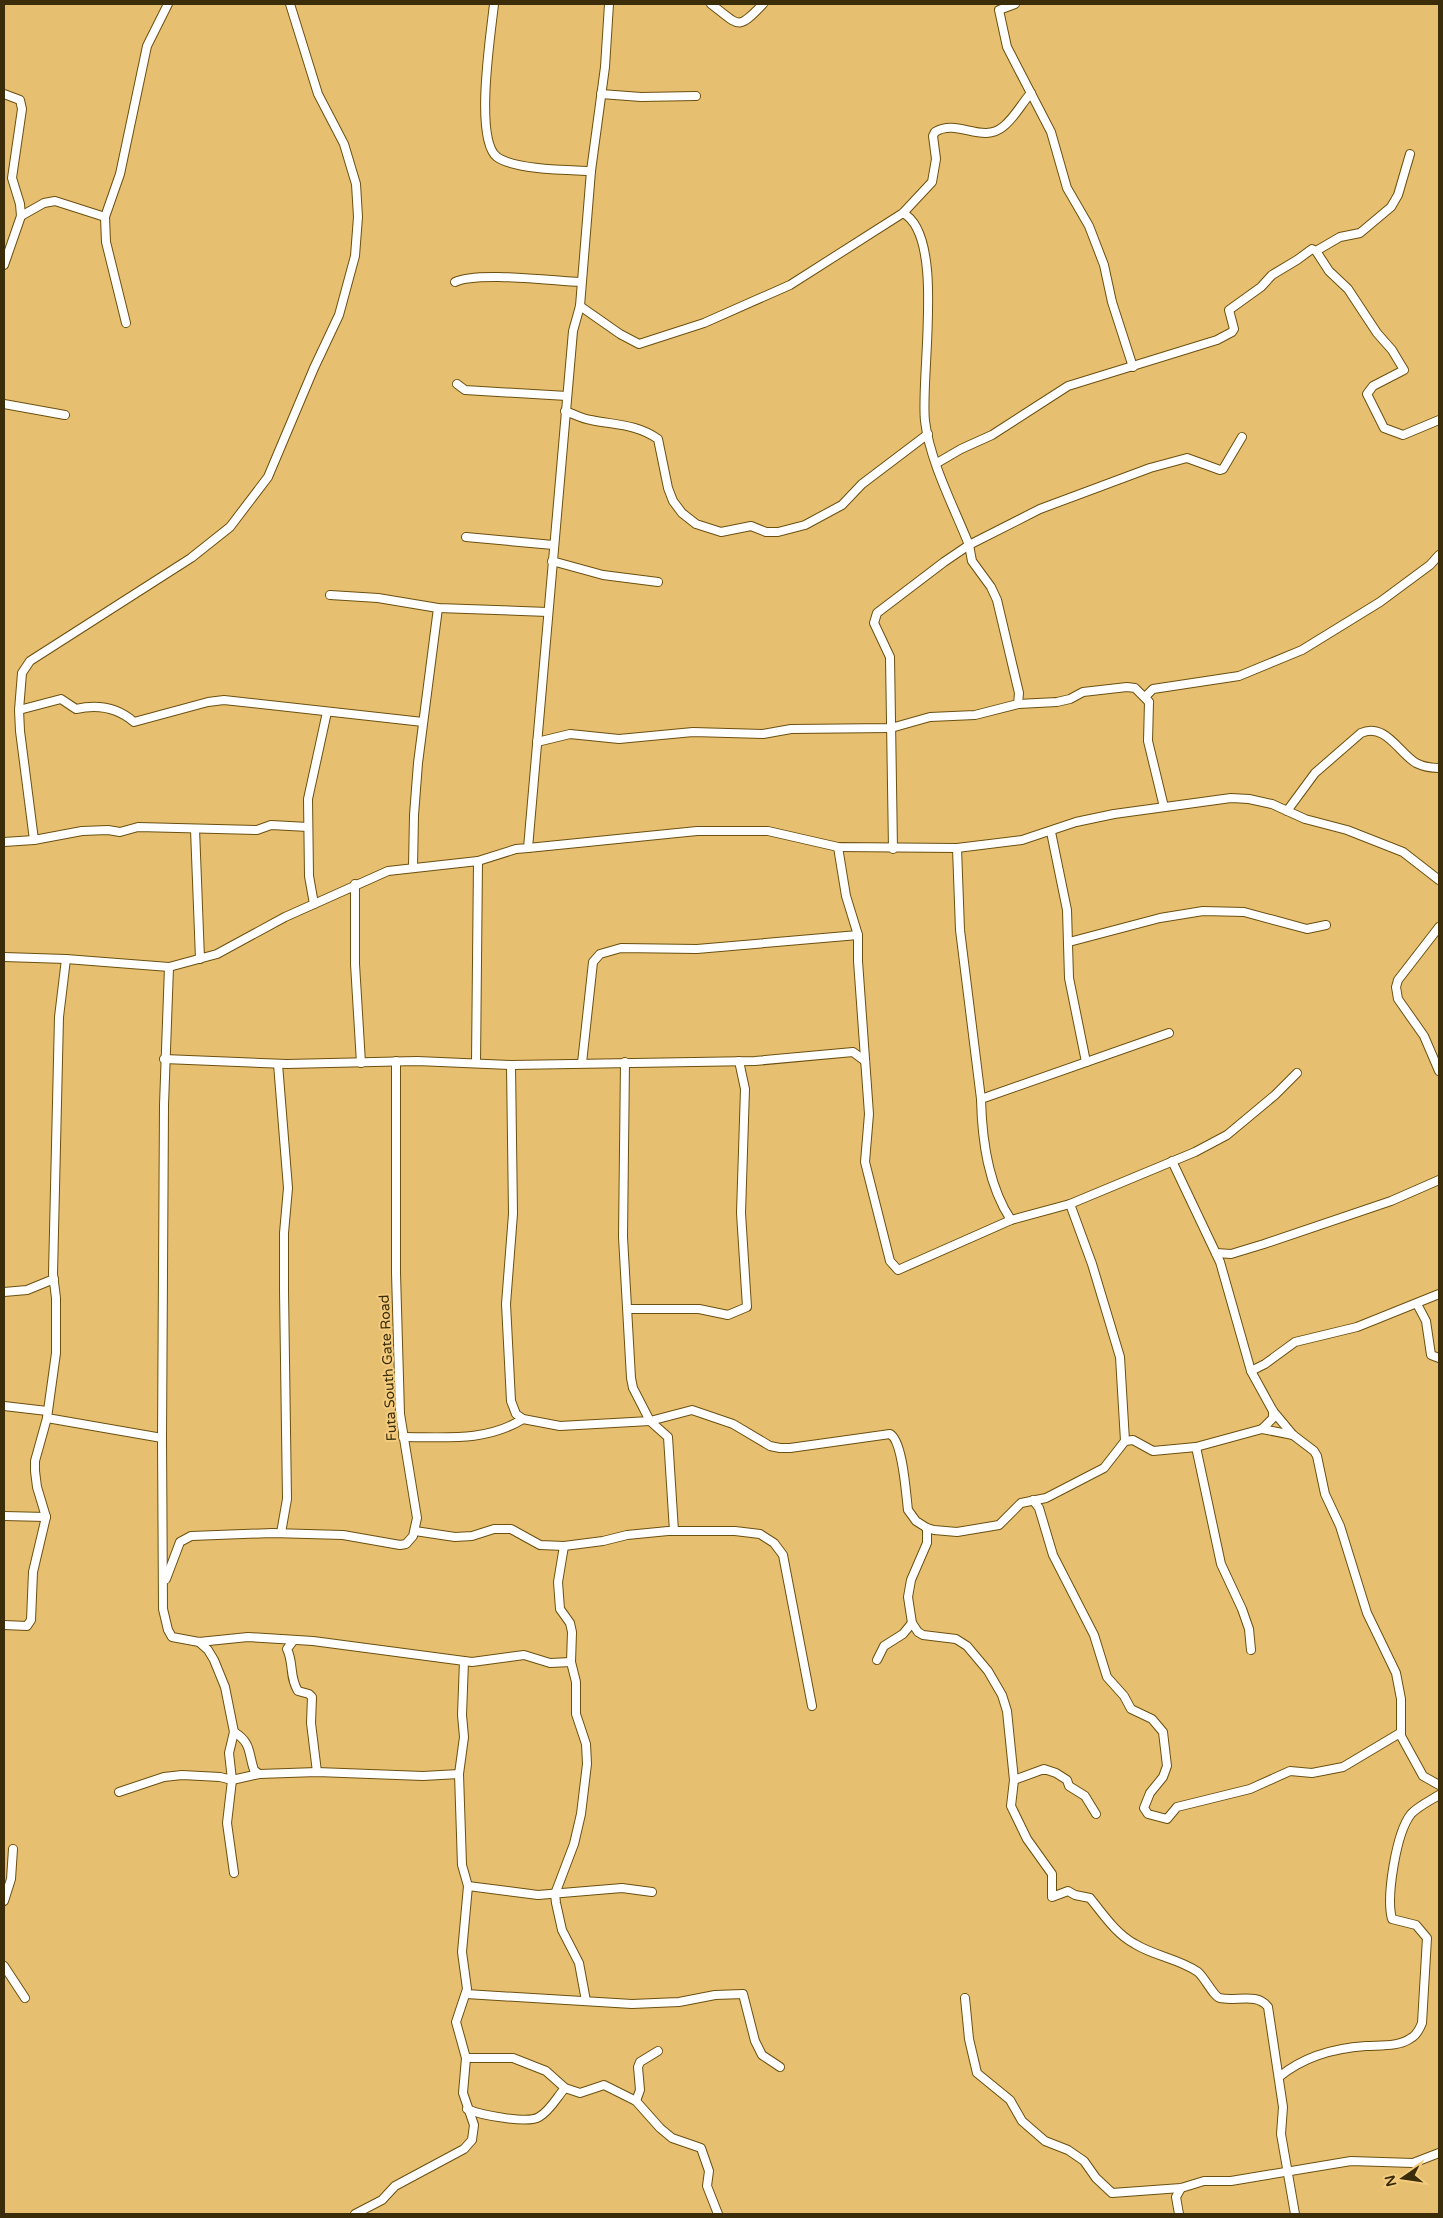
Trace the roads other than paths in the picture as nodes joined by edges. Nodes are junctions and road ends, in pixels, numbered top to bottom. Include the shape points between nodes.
1 (168, 4) edge
2 (290, 4) edge
3 (494, 4) edge
4 (609, 4) edge
5 (712, 4) edge
6 (764, 4) edge
7 (1015, 4) edge
8 (1031, 93) junction
9 (4, 94) edge
10 (601, 94) junction
11 (696, 96) dead end
12 (1410, 154) dead end
13 (591, 171) junction
14 (903, 213) junction
15 (20, 216) junction
16 (105, 218) junction
17 (1316, 251) junction
18 (4, 266) edge
19 (455, 282) dead end
20 (580, 282) junction
21 (580, 306) junction
22 (126, 323) dead end
23 (1133, 367) junction
24 (457, 384) dead end
25 (567, 396) junction
26 (4, 404) edge
27 (565, 411) junction
28 (65, 415) dead end
29 (1439, 420) edge
30 (1429, 426) junction
31 (1439, 430) edge
32 (928, 434) junction
33 (1242, 437) dead end
34 (937, 463) junction
35 (466, 537) dead end
36 (969, 545) junction
37 (553, 546) junction
38 (1439, 555) edge
39 (552, 561) junction
40 (658, 582) dead end
41 (330, 595) dead end
42 (438, 608) junction
43 (548, 612) junction
44 (1149, 702) junction
45 (1018, 704) junction
46 (20, 710) junction
47 (327, 712) junction
48 (423, 722) junction
49 (890, 728) junction
50 (537, 742) junction
51 (1439, 768) edge
52 (1164, 807) junction
53 (1288, 811) junction
54 (308, 827) junction
55 (195, 829) junction
56 (1051, 832) junction
57 (34, 840) junction
58 (4, 842) edge
59 (838, 847) junction
60 (528, 848) junction
61 (893, 848) junction
62 (957, 848) junction
63 (478, 861) junction
64 (413, 867) junction
65 (1439, 880) edge
66 (355, 884) junction
67 (314, 904) junction
68 (1326, 925) dead end
69 (1439, 928) edge
70 (858, 935) junction
71 (1069, 942) junction
72 (4, 957) edge
73 (66, 959) junction
74 (200, 959) junction
75 (169, 967) junction
76 (1169, 1033) dead end
77 (864, 1038) junction
78 (853, 1052) junction
79 (164, 1059) junction
80 (396, 1061) junction
81 (738, 1061) junction
82 (865, 1061) junction
83 (625, 1062) junction
84 (1086, 1062) junction
85 (360, 1063) junction
86 (476, 1063) junction
87 (582, 1063) junction
88 (278, 1064) junction
89 (511, 1065) junction
90 (1439, 1071) edge
91 (1297, 1073) dead end
92 (981, 1099) junction
93 (1172, 1161) junction
94 (1439, 1180) edge
95 (1070, 1204) junction
96 (1011, 1220) junction
97 (1216, 1253) junction
98 (54, 1279) junction
99 (4, 1292) edge
100 (1439, 1294) edge
101 (1417, 1304) junction
102 (628, 1309) junction
103 (1439, 1358) edge
104 (1251, 1370) junction
105 (4, 1406) edge
106 (1273, 1411) junction
107 (47, 1414) junction
108 (523, 1419) junction
109 (650, 1421) junction
110 (1262, 1429) junction
111 (1293, 1435) junction
112 (403, 1437) junction
113 (162, 1438) junction
114 (1125, 1441) junction
115 (1196, 1447) junction
116 (1033, 1500) junction
117 (4, 1516) edge
118 (46, 1517) junction
119 (927, 1528) junction
120 (415, 1530) junction
121 (674, 1531) junction
122 (281, 1533) junction
123 (564, 1546) junction
124 (164, 1587) junction
125 (912, 1623) junction
126 (4, 1626) edge
127 (293, 1641) junction
128 (199, 1642) junction
129 (1252, 1650) dead end
130 (877, 1660) dead end
131 (464, 1661) junction
132 (571, 1662) junction
133 (812, 1706) dead end
134 (234, 1732) junction
135 (1400, 1733) junction
136 (317, 1772) junction
137 (258, 1774) junction
138 (459, 1774) junction
139 (232, 1780) junction
140 (1014, 1780) junction
141 (1439, 1785) edge
142 (120, 1792) dead end
143 (1439, 1795) edge
144 (1096, 1814) dead end
145 (14, 1849) dead end
146 (234, 1873) dead end
147 (468, 1886) junction
148 (652, 1892) dead end
149 (556, 1894) junction
150 (4, 1902) edge
151 (4, 1966) edge
152 (466, 1994) junction
153 (25, 1998) dead end
154 (966, 1998) dead end
155 (586, 2001) junction
156 (658, 2051) dead end
157 (466, 2058) junction
158 (780, 2067) dead end
159 (1279, 2077) junction
160 (565, 2088) junction
161 (636, 2101) junction
162 (467, 2110) junction
163 (1439, 2153) edge
164 (1289, 2173) junction
165 (1181, 2188) junction
166 (355, 2214) edge
167 (718, 2214) edge
168 (1179, 2214) edge
169 (1295, 2214) edge

1 - 16 street via 147,46 120,174
2 - 46 street via 318,94 344,144 356,184 358,217 354,256 339,315 268,477 230,527 191,558 30,661 22,673
3 - 13 street via 486,80 485,118 489,145 497,157 511,162 544,169
4 - 10 street
5 - 6 street via 735,23 746,22
7 - 8 street via 999,10 999,19 1007,47
8 - 14 street via 1005,125 992,133 976,134 949,127 935,132 932,136 936,159 932,182
8 - 23 street via 1058,151 1067,188 1089,226 1104,265
9 - 15 street via 20,100 22,109 12,178
10 - 11 street
10 - 13 street
12 - 17 street via 1398,195 1391,207 1360,233 1340,238
13 - 20 street
14 - 21 street via 790,286 704,323 646,343 633,343
14 - 32 street via 917,226 929,282 923,398
15 - 16 street via 44,202 56,201
15 - 18 street
16 - 22 street via 106,242
17 - 23 street via 1312,249 1272,275 1229,310 1232,332 1217,340
17 - 30 street via 1329,271 1348,289 1404,370 1366,394 1377,418 1384,428 1398,435
19 - 20 street via 466,278 510,278
20 - 21 street
21 - 25 street via 573,331
23 - 34 street via 1068,386 992,435
24 - 25 street via 465,390
25 - 27 street
26 - 28 street
27 - 32 street via 589,420 624,424 658,439 662,468 673,501 696,524 721,532 751,526 766,532 778,532 805,525 842,505 862,484
27 - 37 street
29 - 30 street
30 - 31 street
32 - 34 street
33 - 36 street via 1220,470 1187,458 1150,468 1040,509
34 - 36 street
35 - 37 street
36 - 45 street via 972,562 997,600 1019,693
36 - 49 street via 902,593 874,618 890,657
37 - 39 street
38 - 44 street via 1430,566 1380,602 1302,650 1239,676 1152,689 1145,698
39 - 40 street via 603,575
39 - 43 street
41 - 42 street via 378,598
42 - 43 street
42 - 48 street
43 - 50 street
44 - 45 street via 1135,688 1127,687 1083,692 1057,702
44 - 52 street via 1148,742
45 - 49 street via 975,716 930,717
46 - 47 street via 61,699 76,709 99,705 120,712 134,722 224,700
46 - 57 street
47 - 48 street
47 - 54 street via 310,783
48 - 64 street via 414,814
49 - 50 street via 791,729 763,734 692,732 619,739 570,734
49 - 61 street
50 - 60 street
51 - 53 street via 1427,768 1415,762 1391,740 1368,730 1315,773
52 - 53 street via 1231,798 1264,802
52 - 56 street via 1076,822
53 - 65 street via 1403,852
54 - 55 street via 271,825 257,830
54 - 67 street via 309,876
55 - 57 street via 138,827 120,832 82,831
55 - 74 street
56 - 62 street via 1022,840
56 - 71 street via 1067,910
57 - 58 street
59 - 60 street via 768,831 697,831
59 - 61 street
59 - 70 street via 846,896
60 - 63 street
61 - 62 street
62 - 92 street via 960,930
63 - 64 street
63 - 86 street
64 - 66 street via 388,871
66 - 67 street
66 - 85 street
67 - 74 street via 233,946
68 - 71 street via 1307,929 1244,912 1203,911 1160,918
69 - 90 street via 1398,980 1396,987 1398,999 1416,1023
70 - 77 street
70 - 87 street via 697,949 621,948 600,954 593,962
71 - 84 street via 1069,978
72 - 73 street
73 - 75 street
73 - 98 street via 59,1017
74 - 75 street
75 - 79 street
76 - 84 street
77 - 78 street
77 - 82 street
78 - 81 street
78 - 82 street
79 - 88 street
79 - 113 street
80 - 85 street
80 - 86 street
80 - 112 street, Futa South Gate Road via 396,1273
81 - 83 street
81 - 102 street via 745,1089 741,1213 747,1308 728,1315 699,1309
82 - 96 street via 869,1114 865,1162 894,1268 906,1268
83 - 87 street
83 - 102 street via 623,1237
84 - 92 street
85 - 88 street
86 - 89 street
87 - 89 street
88 - 122 street via 288,1188 284,1233 287,1483
89 - 108 street via 512,1214 506,1313 511,1401 516,1414
91 - 93 street via 1227,1134
92 - 96 street via 990,1173
93 - 95 street
93 - 97 street
94 - 97 street via 1392,1201 1264,1244 1230,1254
95 - 96 street
95 - 114 street via 1120,1357
97 - 104 street
98 - 99 street via 27,1290
98 - 107 street via 56,1353
100 - 101 street
101 - 103 street via 1426,1321 1431,1355
101 - 104 street via 1357,1327 1295,1342
102 - 109 street via 633,1388
104 - 106 street
105 - 107 street
106 - 110 street via 1273,1418
106 - 111 street
107 - 113 street
107 - 118 street via 35,1461 37,1487
108 - 109 street via 560,1426
108 - 112 street via 506,1430 472,1437
109 - 119 street via 688,1410 699,1411 734,1424 770,1446 790,1448 890,1434 894,1436 899,1450 908,1510
109 - 121 street via 668,1437
110 - 111 street
110 - 115 street
111 - 135 street via 1317,1456 1325,1494 1340,1526 1367,1613 1396,1673 1401,1699
112 - 120 street, Futa South Gate Road via 417,1518
113 - 124 street
114 - 115 street via 1133,1440 1153,1451
114 - 116 street via 1104,1468 1046,1498
115 - 129 street via 1221,1564 1242,1609
116 - 119 street via 1013,1508 1004,1521 992,1527 957,1532
116 - 135 street via 1039,1508 1060,1572 1094,1635 1106,1678 1124,1696 1131,1709 1152,1719 1163,1732 1167,1766 1144,1808 1148,1814 1167,1819 1177,1807 1250,1789 1290,1771 1312,1773 1343,1767
117 - 118 street
118 - 126 street via 32,1580 30,1620 27,1626
119 - 125 street via 927,1543 911,1580 908,1597
120 - 122 street via 406,1544 400,1545 343,1535
120 - 123 street via 455,1538 494,1529 511,1529 540,1545
121 - 123 street
121 - 133 street via 751,1532 760,1534 780,1548 786,1564
122 - 124 street via 191,1536 180,1542
123 - 132 street via 558,1582 560,1609 572,1632
124 - 128 street via 165,1619 172,1637
125 - 130 street via 903,1634 884,1646
125 - 140 street via 923,1635 962,1642 992,1677 1007,1711
127 - 128 street via 248,1638
127 - 131 street
127 - 136 street via 287,1649 292,1680 298,1691 312,1697
128 - 134 street via 211,1655 225,1687
131 - 132 street via 482,1662 524,1655 550,1663
131 - 138 street via 464,1737
132 - 149 street via 575,1676 576,1714 586,1744 587,1764 574,1844
134 - 137 street via 250,1750 254,1770
134 - 139 street via 229,1752
135 - 141 street via 1423,1776
136 - 137 street
136 - 138 street via 423,1776
137 - 139 street
138 - 147 street via 462,1865
139 - 142 street via 182,1775 157,1779
139 - 146 street via 227,1823
140 - 144 street via 1044,1769 1056,1772 1085,1796
140 - 159 street via 1011,1806 1052,1874 1052,1897 1068,1892 1090,1898 1110,1924 1133,1944 1198,1972 1216,1996 1245,1998 1265,2004
143 - 159 street via 1411,1814 1405,1826 1389,1896 1392,1919 1416,1925 1427,1938 1422,2023 1417,2033 1411,2039 1390,2045 1363,2046 1310,2057
145 - 150 street via 11,1879
147 - 149 street via 538,1895
147 - 152 street via 462,1952
148 - 149 street via 622,1888
149 - 155 street via 562,1930 579,1963
151 - 153 street
152 - 155 street
152 - 157 street via 456,2022
154 - 165 street via 969,2039 977,2074 1010,2100 1022,2121 1045,2141 1084,2161 1112,2193
155 - 158 street via 663,2004 743,1994 754,2041 762,2055
156 - 161 street via 640,2062 640,2090
157 - 160 street via 513,2058 546,2071
157 - 162 street via 464,2093
159 - 164 street via 1282,2134
160 - 161 street via 584,2093 604,2086
160 - 162 street via 544,2114 535,2119 477,2114
161 - 167 street via 672,2138 701,2148 709,2171 707,2186
162 - 166 street via 474,2125 472,2140 464,2148 395,2186 382,2200
163 - 164 street via 1413,2163 1351,2161
164 - 165 street via 1231,2181 1204,2181
164 - 169 street
165 - 168 street via 1176,2197

